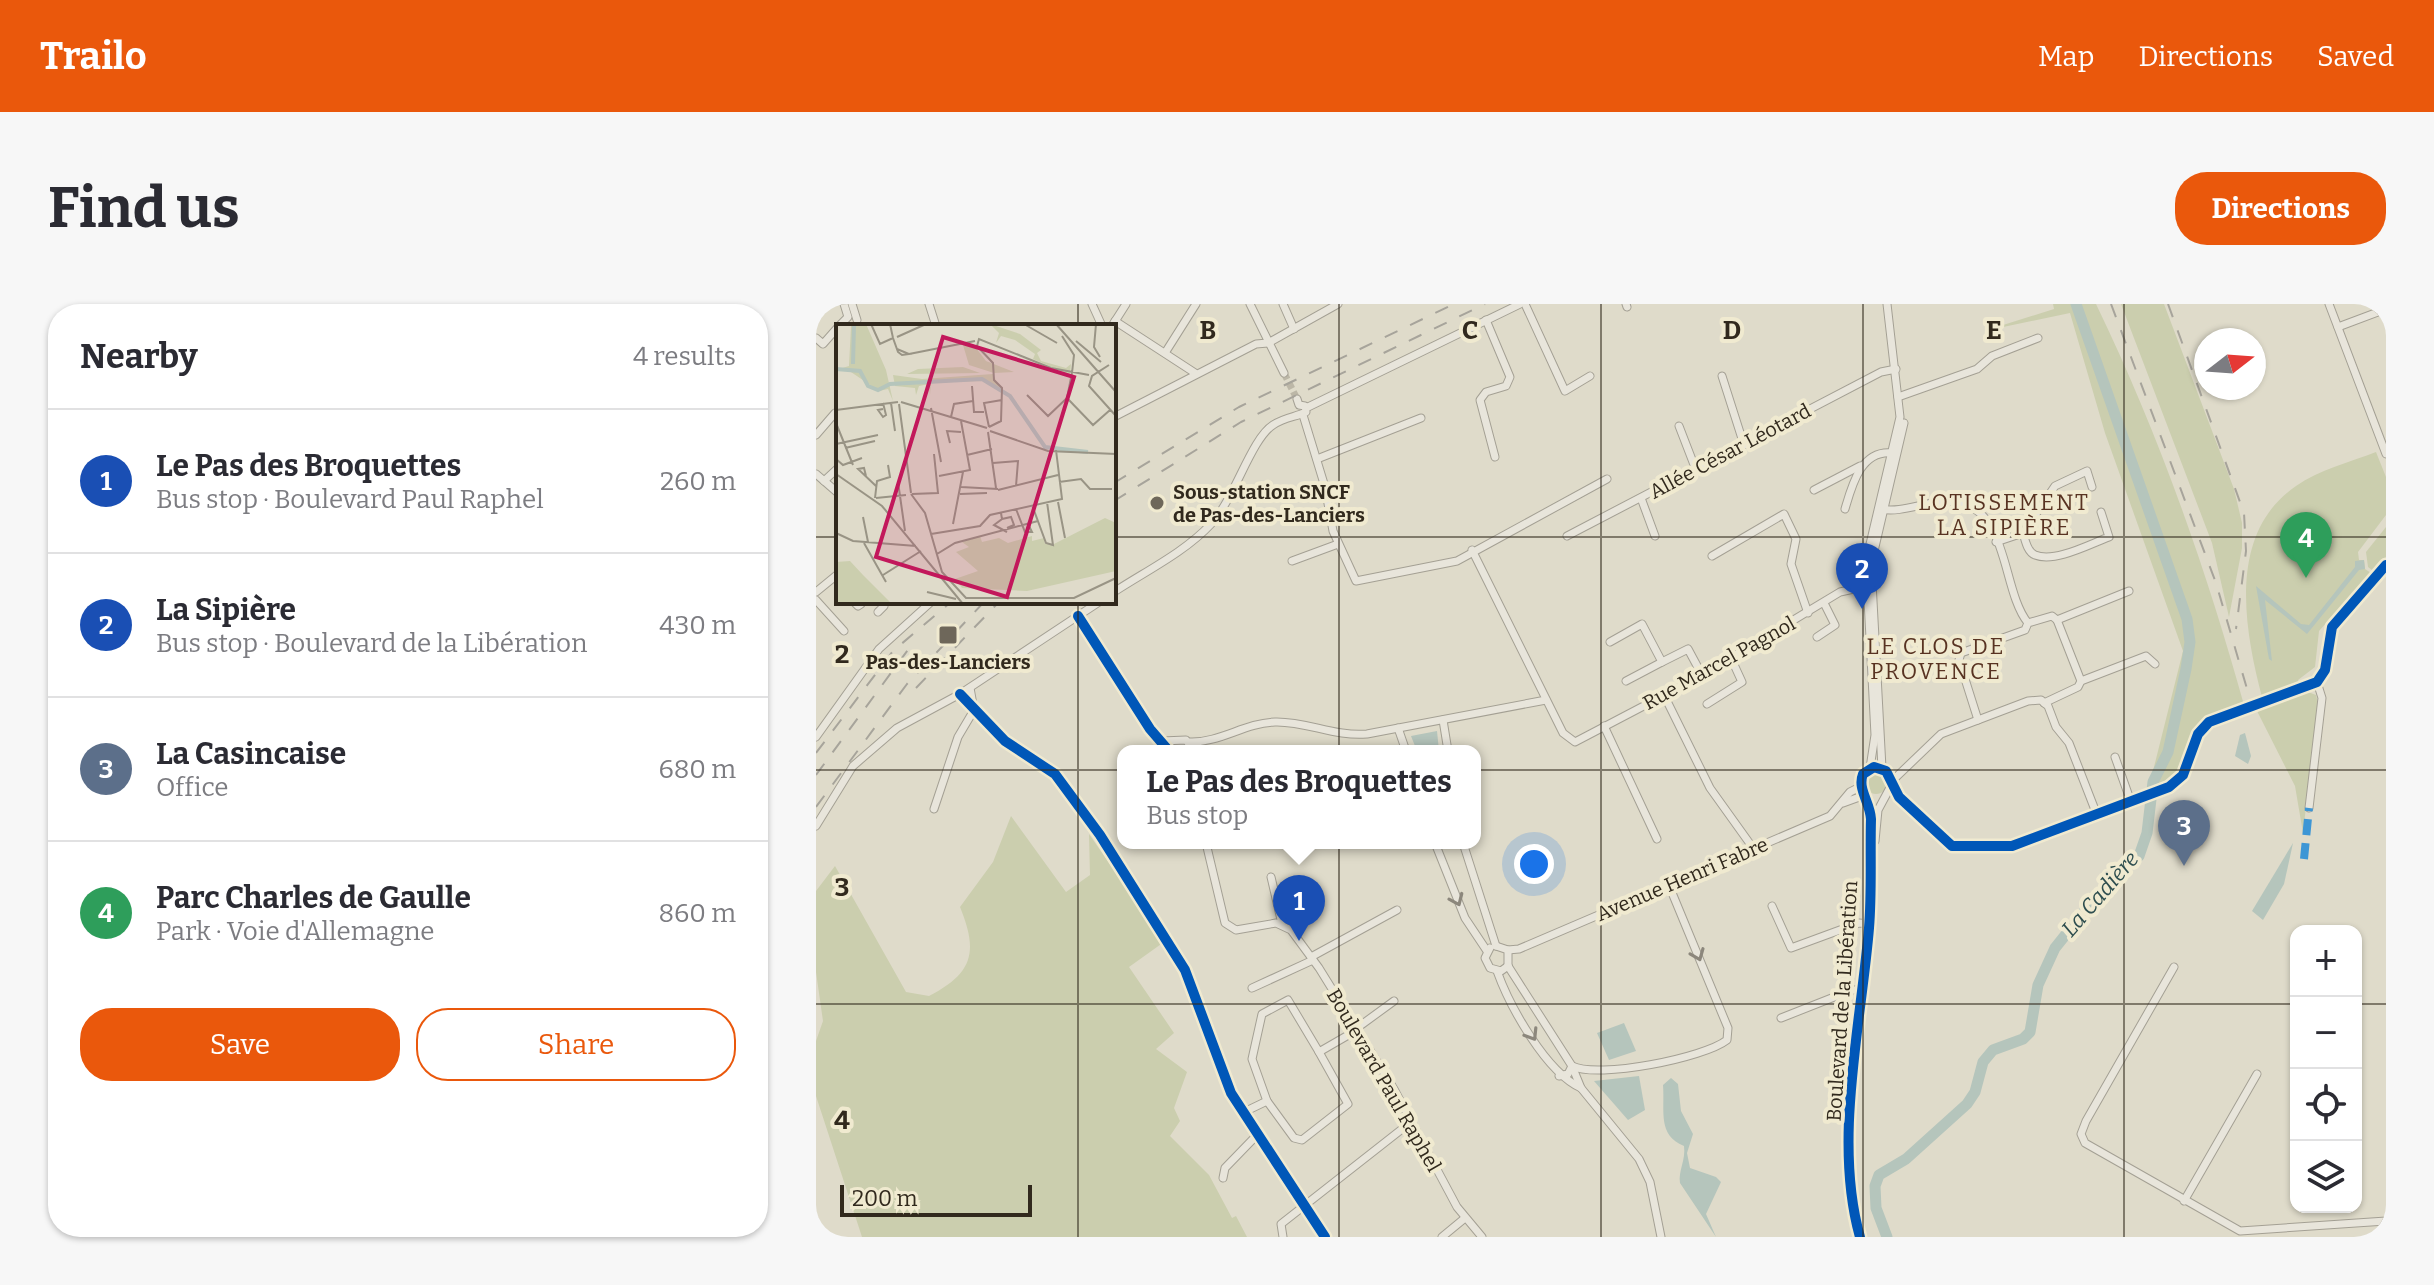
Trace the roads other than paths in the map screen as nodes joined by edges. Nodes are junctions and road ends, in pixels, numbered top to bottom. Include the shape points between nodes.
1 (844, 304) edge
2 (852, 304) edge
3 (929, 304) edge
4 (1092, 304) edge
5 (1126, 304) edge
6 (1196, 304) edge
7 (1250, 304) edge
8 (1283, 304) edge
9 (1338, 304) edge
10 (1522, 304) edge
11 (1889, 304) edge
12 (2329, 304) edge
13 (2386, 309) edge
14 (857, 320) dead end
15 (1486, 320) junction
16 (1114, 323) edge
17 (842, 324) edge
18 (935, 324) edge
19 (1101, 324) edge
20 (1116, 324) edge
21 (2338, 327) junction
22 (1294, 329) junction
23 (836, 330) edge
24 (816, 338) edge
25 (2038, 338) dead end
26 (1268, 343) junction
27 (1165, 353) junction
28 (1896, 369) junction
29 (1195, 373) junction
30 (1284, 373) tunnel mouth
31 (1590, 376) dead end
32 (1722, 376) dead end
33 (1900, 396) junction
34 (1300, 408) junction
35 (835, 413) dead end
36 (1116, 416) edge
37 (1421, 418) dead end
38 (1679, 426) dead end
39 (816, 435) edge
40 (1744, 445) junction
41 (1895, 453) junction
42 (2386, 454) edge
43 (1495, 457) dead end
44 (1317, 459) junction
45 (1862, 465) junction
46 (836, 470) edge
47 (1696, 470) junction
48 (816, 474) edge
49 (1607, 479) dead end
50 (824, 481) junction
51 (2092, 487) dead end
52 (1814, 490) dead end
53 (836, 491) edge
54 (1641, 498) junction
55 (1845, 509) dead end
56 (1880, 510) junction
57 (2101, 512) dead end
58 (2023, 533) junction
59 (1567, 536) dead end
60 (1655, 536) dead end
61 (1996, 542) junction
62 (1338, 544) junction
63 (1472, 550) junction
64 (1712, 556) dead end
65 (1292, 561) dead end
66 (2386, 565) edge
67 (2382, 575) edge
68 (836, 579) edge
69 (1870, 586) junction
70 (817, 589) edge
71 (1116, 591) edge
72 (2129, 591) dead end
73 (816, 600) edge
74 (1824, 603) junction
75 (882, 604) edge
76 (929, 604) edge
77 (1096, 604) edge
78 (878, 612) dead end
79 (1808, 613) junction
80 (1078, 616) junction
81 (2057, 620) junction
82 (2028, 623) junction
83 (844, 631) dead end
84 (1817, 637) dead end
85 (1610, 642) dead end
86 (1731, 658) junction
87 (1662, 662) junction
88 (2155, 664) dead end
89 (1702, 675) junction
90 (1626, 681) dead end
91 (2081, 681) junction
92 (2317, 682) junction
93 (970, 688) junction
94 (960, 694) junction
95 (1664, 695) junction
96 (1546, 700) junction
97 (2044, 703) junction
98 (1707, 704) dead end
99 (974, 710) junction
100 (1443, 720) junction
101 (1978, 720) junction
102 (1604, 726) junction
103 (1398, 728) junction
104 (819, 729) edge
105 (816, 737) edge
106 (1160, 741) junction
107 (1207, 741) junction
108 (1176, 742) junction
109 (1190, 742) junction
110 (1164, 745) edge
111 (1174, 745) edge
112 (1191, 745) edge
113 (1202, 745) edge
114 (1404, 745) edge
115 (1447, 745) edge
116 (2115, 757) dead end
117 (1870, 768) junction
118 (1882, 768) junction
119 (1891, 780) junction
120 (1860, 787) junction
121 (1866, 796) junction
122 (1886, 796) junction
123 (1899, 797) junction
124 (2131, 802) junction
125 (1841, 804) junction
126 (2309, 808) dead end
127 (934, 809) dead end
128 (2097, 815) junction
129 (816, 826) edge
130 (1657, 839) dead end
131 (1753, 848) junction
132 (1207, 849) edge
133 (1437, 849) edge
134 (1465, 849) edge
135 (1871, 863) junction
136 (1271, 877) dead end
137 (1668, 883) junction
138 (1772, 906) dead end
139 (1397, 910) dead end
140 (1282, 924) junction
141 (1870, 924) junction
142 (1496, 946) junction
143 (1487, 951) junction
144 (1312, 958) junction
145 (1509, 958) junction
146 (2174, 967) dead end
147 (1497, 971) junction
148 (1252, 988) dead end
149 (1863, 990) junction
150 (1394, 1001) dead end
151 (1781, 1018) dead end
152 (1357, 1029) junction
153 (1319, 1052) junction
154 (1572, 1066) junction
155 (2257, 1074) dead end
156 (1559, 1076) junction
157 (1581, 1088) junction
158 (1267, 1101) junction
159 (1242, 1113) junction
160 (1411, 1122) junction
161 (1257, 1135) junction
162 (1223, 1178) dead end
163 (2184, 1201) junction
164 (1304, 1206) junction
165 (1465, 1218) junction
166 (2386, 1221) edge
167 (2239, 1234) edge
168 (1283, 1237) edge
169 (1325, 1237) edge
170 (1442, 1237) edge
171 (1482, 1237) edge
172 (1661, 1237) edge
173 (1862, 1237) edge

1 - 17 street via 848,317
2 - 14 street
3 - 18 street
4 - 19 street
5 - 16 street
6 - 27 street
7 - 26 street
8 - 22 street
9 - 22 street
10 - 15 street
10 - 31 street via 1565,391
11 - 28 street
12 - 21 street
13 - 21 street
15 - 34 street
15 - 43 street via 1510,377 1506,386 1486,392 1480,400
20 - 27 street
21 - 42 street
22 - 26 street
23 - 24 street via 823,344
25 - 33 street via 1992,356 1977,369
26 - 29 street
26 - 30 street
27 - 29 street
28 - 33 street
28 - 40 street, Allée César Léotard via 1881,372
29 - 36 street
32 - 40 street
33 - 41 street
34 - 44 street
34 - 71 street via 1261,436 1232,497 1210,525
35 - 39 street
37 - 44 street
38 - 47 street
40 - 47 street, Allée César Léotard
41 - 45 street via 1883,453
41 - 56 street
44 - 62 street
45 - 52 street
45 - 55 street
46 - 50 street
47 - 54 street, Allée César Léotard
48 - 50 street
49 - 63 street
50 - 53 street
51 - 58 street via 2087,471 2062,480
54 - 59 street, Allée César Léotard
54 - 60 street
56 - 61 street via 1896,512 1931,500 1961,503 1985,516
56 - 69 street via 1867,547
57 - 58 street via 2109,537 2058,554 2030,552
58 - 61 street
61 - 82 street
62 - 63 street via 1358,581 1454,562
62 - 65 street
63 - 96 street
64 - 79 street via 1784,514 1796,539 1791,564
66 - 67 street
67 - 92 street via 2331,629 2325,670
68 - 70 street
69 - 74 street, Rue Marcel Pagnol via 1848,588
69 - 117 street via 1875,750
69 - 118 street
72 - 81 street
73 - 83 street
74 - 79 street, Rue Marcel Pagnol
74 - 84 street via 1835,625
75 - 78 street
76 - 104 street via 879,649
77 - 80 street
79 - 86 street, Rue Marcel Pagnol
80 - 93 street
80 - 106 street
81 - 82 street via 2052,616
81 - 91 street
82 - 101 street via 2025,630 1961,653
85 - 87 street via 1642,624
86 - 89 street, Rue Marcel Pagnol
86 - 98 street via 1742,682
87 - 89 street via 1688,649
87 - 90 street
88 - 91 street via 2146,656
89 - 95 street, Rue Marcel Pagnol
91 - 97 street
92 - 124 street via 2209,722 2198,734 2181,779
92 - 126 street via 2322,698
93 - 94 street
93 - 99 street
94 - 99 street
94 - 129 street via 905,723 872,748 853,766
95 - 102 street, Rue Marcel Pagnol
95 - 131 street via 1710,788
96 - 100 street
96 - 102 street, Rue Marcel Pagnol via 1571,741
97 - 101 street via 2028,701
97 - 128 street via 2069,743
99 - 127 street via 958,737
99 - 159 street via 1005,741 1055,774 1100,835 1185,970
100 - 103 street
100 - 115 street
101 - 119 street via 1941,734
102 - 130 street
103 - 107 street via 1348,735 1272,722
103 - 114 street
104 - 105 street
106 - 108 street
106 - 110 street
107 - 109 street
107 - 113 street
108 - 109 street
108 - 111 street
109 - 112 street
116 - 124 street
117 - 118 street
117 - 120 street
118 - 119 street
119 - 122 street, Boulevard de la Libération
119 - 123 street
120 - 121 street, Boulevard de la Libération
120 - 125 street, Avenue Henri Fabre
121 - 122 street
121 - 125 street, Avenue Henri Fabre
121 - 135 street, Boulevard de la Libération
122 - 123 street
122 - 135 street, Boulevard de la Libération via 1878,810
123 - 128 street via 1952,846 2012,846
124 - 128 street
125 - 131 street, Avenue Henri Fabre via 1830,816
131 - 137 street, Avenue Henri Fabre
132 - 140 street via 1225,923 1236,930
133 -> 143 street via 1465,918
134 - 142 street
135 - 141 street, Boulevard de la Libération
136 - 140 street
137 - 145 street, Avenue Henri Fabre
137 -> 154 street via 1728,1028 1727,1040 1675,1061 1589,1071
138 - 141 street via 1791,948 1859,923
139 - 144 street
140 - 144 street, Boulevard Paul Raphel
141 - 149 street, Boulevard de la Libération
142 - 143 street
142 - 145 street
143 - 147 street via 1487,965
144 - 148 street
144 - 152 street, Boulevard Paul Raphel
145 - 147 street
145 - 154 street
146 - 163 street via 2081,1134 2087,1145
147 -> 156 street
149 - 151 street
149 - 173 street, Boulevard de la Libération via 1849,1148
150 - 152 street
152 - 153 street
152 - 160 street, Boulevard Paul Raphel
153 - 158 street via 1348,1104 1302,1140 1294,1138
153 - 158 street via 1288,1000 1262,1014 1252,1059
154 - 156 street
154 - 157 street
155 - 163 street
156 - 157 street
157 - 172 street via 1645,1170
158 - 159 street
159 - 161 street
160 - 164 street
160 - 165 street, Boulevard Paul Raphel
161 - 162 street via 1225,1168
161 - 164 street
163 - 167 street
164 - 168 street via 1281,1224
164 - 169 street
165 - 170 street
165 - 171 street, Boulevard Paul Raphel
166 - 167 street

